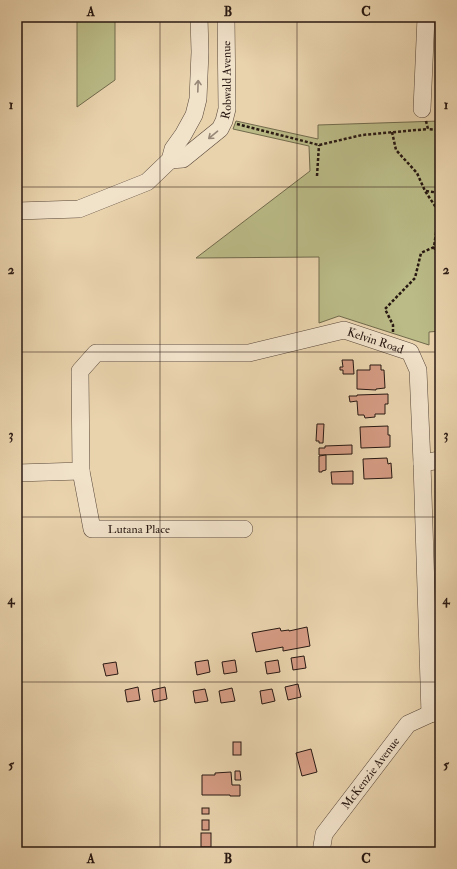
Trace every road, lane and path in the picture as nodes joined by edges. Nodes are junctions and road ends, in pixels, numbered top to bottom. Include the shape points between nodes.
1 (198, 17) edge
2 (226, 17) edge
3 (426, 17) edge
4 (422, 109) dead end
5 (224, 121) junction
6 (428, 129) dead end
7 (392, 132) junction
8 (319, 144) junction
9 (170, 160) junction
10 (317, 176) dead end
11 (425, 191) junction
12 (440, 193) edge
13 (17, 211) edge
14 (434, 247) junction
15 (440, 292) edge
16 (393, 346) junction
17 (440, 460) edge
18 (422, 463) junction
19 (81, 471) junction
20 (17, 473) edge
21 (244, 530) dead end
22 (435, 713) edge
23 (322, 852) edge

9 -> 1 street, Robwald Avenue via 173,149 194,115 198,99
2 - 5 street, Robwald Avenue via 227,109
3 - 4 street
5 - 8 path
5 -> 9 street, Robwald Avenue via 220,129 183,159
6 - 7 path
7 - 8 path
7 - 11 path via 396,150 417,173
8 - 10 path
9 - 13 street, Robwald Avenue via 147,182 79,209
11 - 12 path
11 - 14 path via 439,212
14 - 15 path via 439,260 437,285
14 - 16 path via 421,253 414,278 386,309 393,325
16 - 18 street, Kelvin Road via 410,352 418,370
16 - 19 street, Kelvin Road via 344,330 249,352 96,353 80,371
17 - 18 street
18 - 22 street, Kelvin Road
19 - 20 street
19 - 21 street, Lutana Place via 92,529
22 - 23 street, McKenzie Avenue via 408,724 324,834

